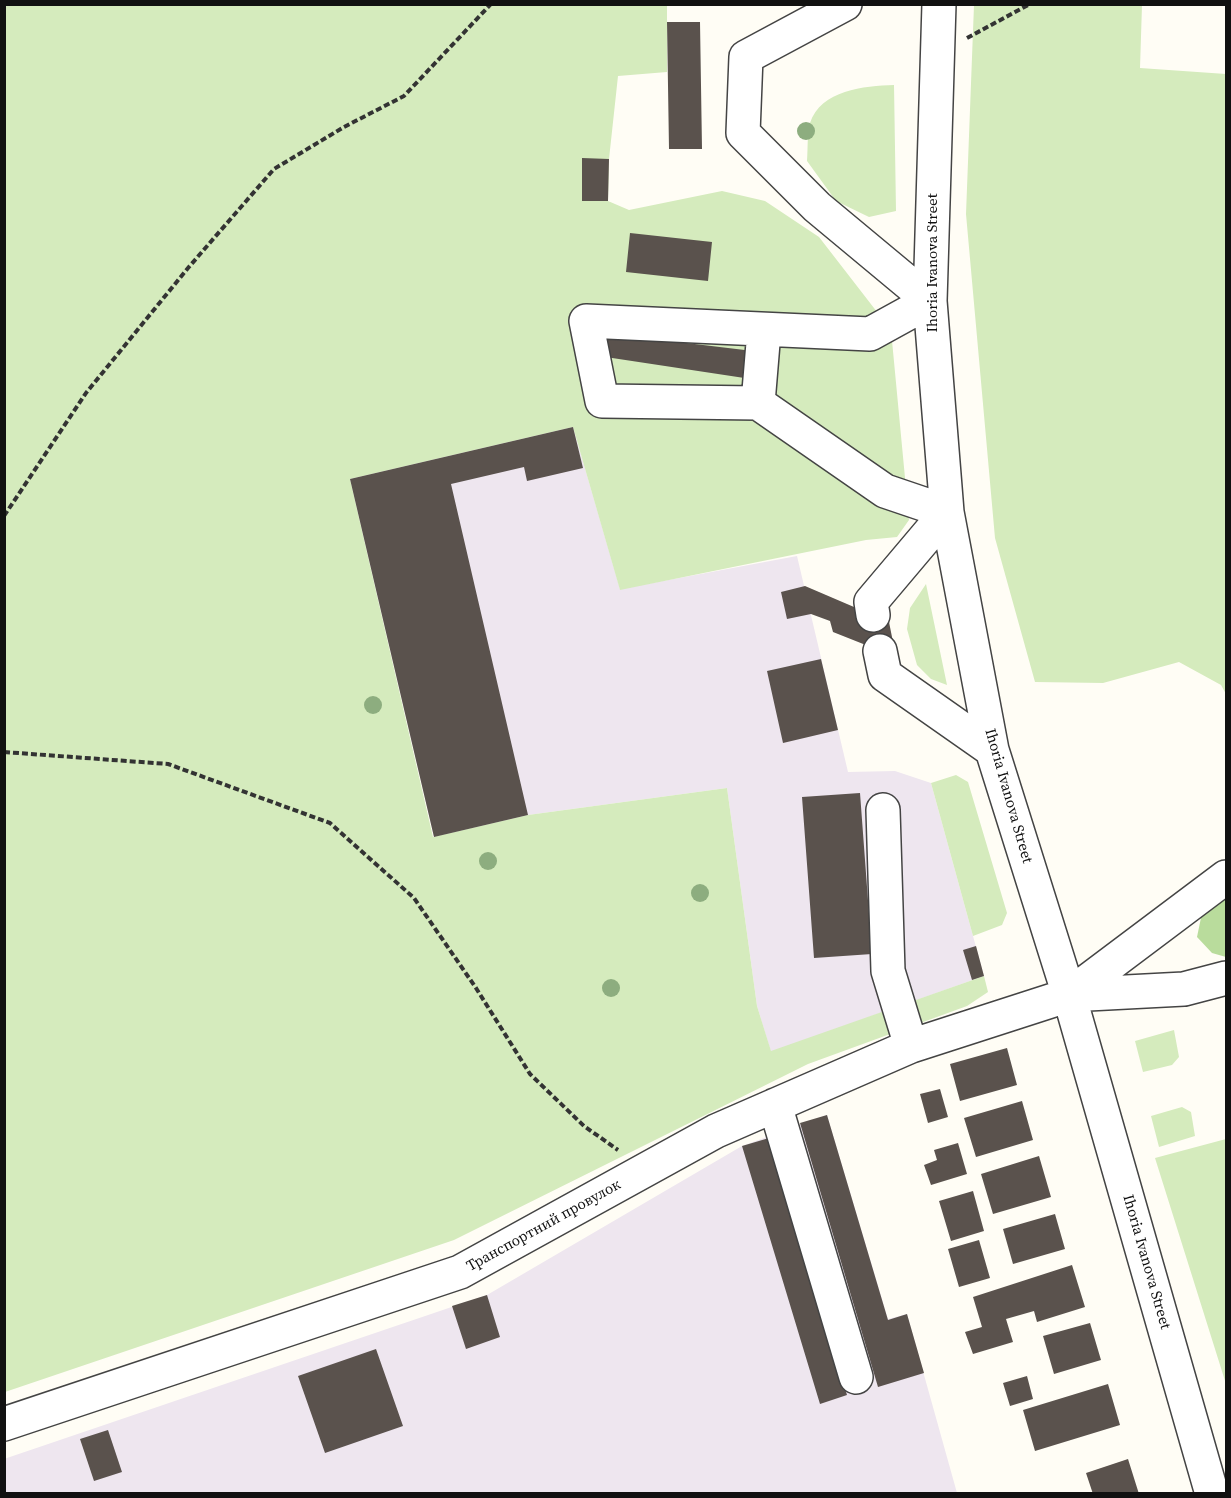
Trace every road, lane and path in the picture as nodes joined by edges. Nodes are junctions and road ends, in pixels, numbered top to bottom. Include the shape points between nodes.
1 (491, 4) edge
2 (845, 4) edge
3 (939, 4) edge
4 (1030, 4) edge
5 (938, 54) junction
6 (930, 301) junction
7 (764, 331) junction
8 (758, 403) junction
9 (947, 512) junction
10 (4, 516) edge
11 (873, 615) dead end
12 (880, 651) dead end
13 (992, 750) junction
14 (4, 752) edge
15 (883, 810) dead end
16 (1227, 877) edge
17 (1227, 978) edge
18 (1069, 995) junction
19 (911, 1046) junction
20 (775, 1105) junction
21 (647, 1169) junction
22 (856, 1377) dead end
23 (4, 1424) edge
24 (1212, 1494) edge

1 - 10 path via 404,96 274,169 86,393
2 - 6 street via 746,57 743,133 817,207
3 - 5 street, Ihoria Ivanova Street
4 - 5 path
5 - 6 street, Ihoria Ivanova Street
6 - 7 street via 870,334
6 - 9 street, Ihoria Ivanova Street
7 - 8 street
7 - 8 street via 586,321 602,401
8 - 9 street via 885,491
9 - 11 street via 871,602
9 - 13 street, Ihoria Ivanova Street
12 - 13 street via 885,675
13 - 18 street, Ihoria Ivanova Street
14 - 21 path via 168,764 330,823 414,898 530,1074 584,1126
15 - 19 street via 888,971
16 - 18 street
17 - 18 street via 1184,989
18 - 19 street, Транспортний провулок
18 - 24 street, Ihoria Ivanova Street
19 - 20 street, Транспортний провулок
20 - 21 street, Транспортний провулок via 716,1131
20 - 22 street
21 - 23 street, Транспортний провулок via 460,1272

